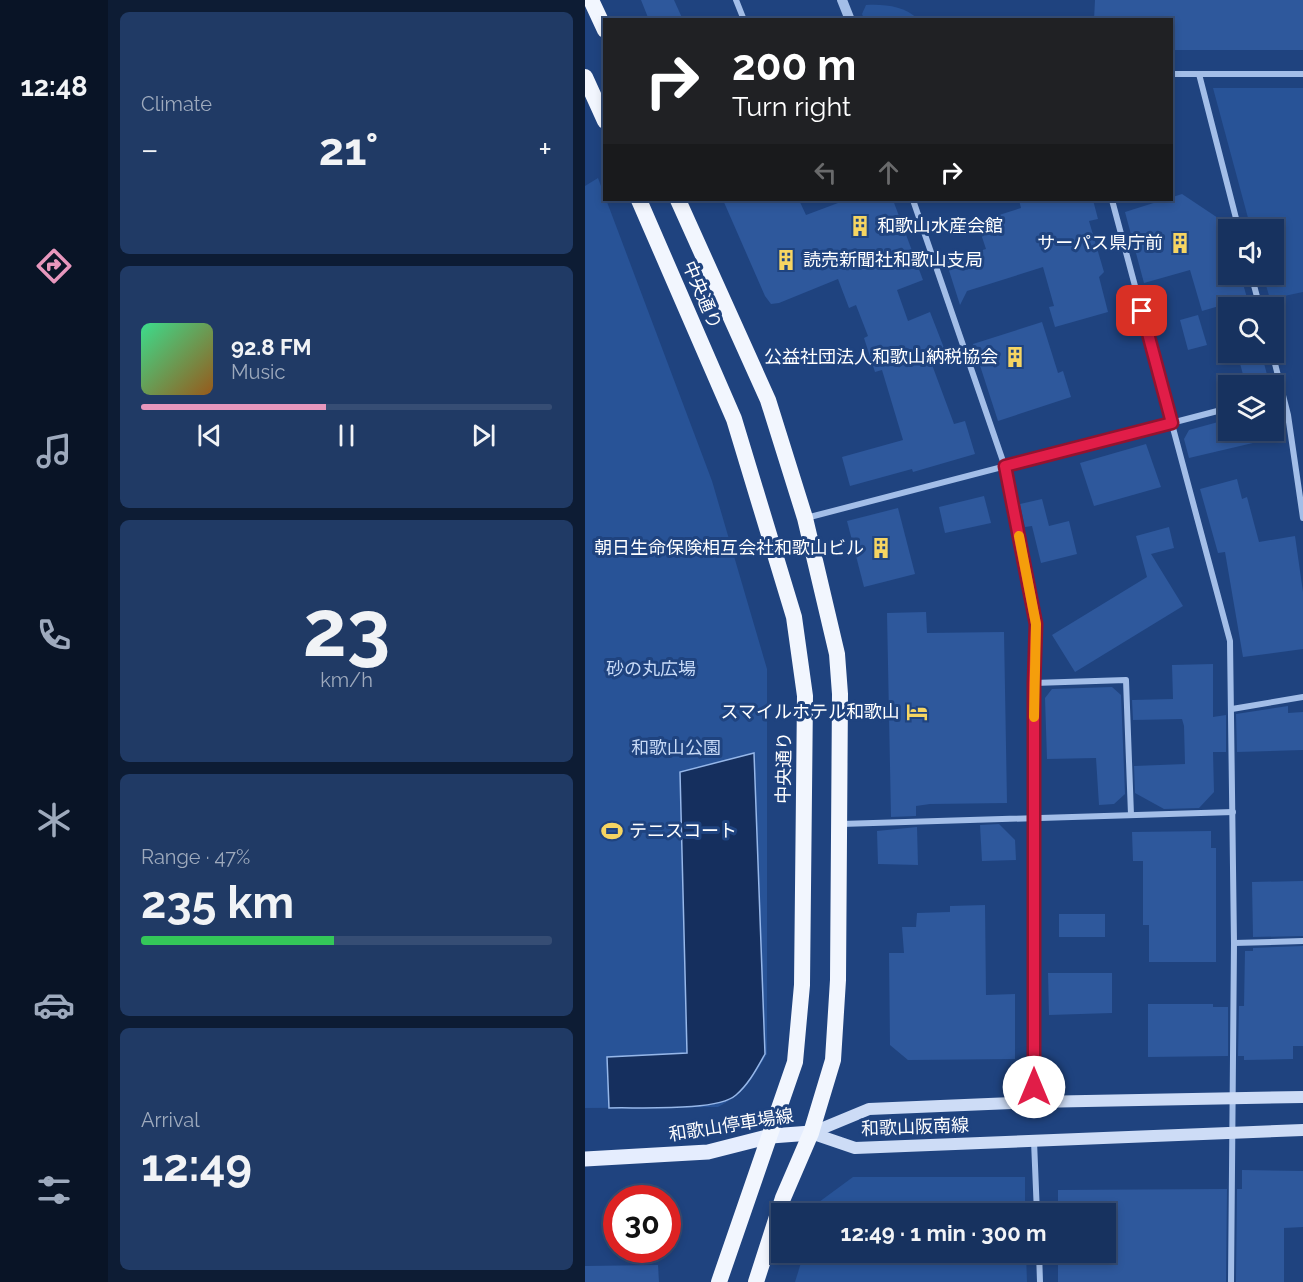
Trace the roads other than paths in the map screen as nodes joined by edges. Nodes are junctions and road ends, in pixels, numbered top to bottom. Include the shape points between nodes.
1 (591, 0) edge
2 (736, 0) edge
3 (842, 0) edge
4 (743, 18) edge
5 (849, 18) edge
6 (603, 26) edge
7 (1173, 74) edge
8 (1199, 74) junction
9 (1303, 74) edge
10 (585, 77) edge
11 (603, 119) edge
12 (639, 201) edge
13 (678, 201) edge
14 (913, 201) edge
15 (1112, 201) edge
16 (1236, 219) edge
17 (1284, 399) edge
18 (1218, 411) edge
19 (1172, 423) junction
20 (1005, 466) junction
21 (805, 518) junction
22 (1303, 519) edge
23 (1034, 683) junction
24 (1303, 697) edge
25 (1232, 709) junction
26 (1233, 812) junction
27 (1131, 816) junction
28 (1035, 820) junction
29 (840, 824) junction
30 (1303, 941) edge
31 (1234, 943) junction
32 (1303, 1097) edge
33 (1233, 1098) junction
34 (1033, 1102) junction
35 (1303, 1130) edge
36 (1234, 1132) junction
37 (811, 1133) junction
38 (771, 1136) junction
39 (1034, 1141) junction
40 (585, 1160) edge
41 (1037, 1203) edge
42 (1039, 1263) edge
43 (719, 1282) edge
44 (756, 1282) edge
45 (1040, 1282) edge
46 (1231, 1282) edge

1 - 6 highway
2 - 4 street
3 - 5 street
7 - 8 street
8 - 9 street
8 - 16 street
10 - 11 highway
12 - 38 highway, 中央通り via 734,419 794,617 801,657 805,696 802,985 795,1062
13 - 21 highway, 中央通り via 768,400
14 - 20 street
15 - 19 street
17 - 22 street
18 - 19 street
19 - 20 street
19 - 25 street via 1230,641
20 - 21 street
20 - 23 street via 1036,624
21 - 29 highway, 中央通り via 837,654
23 - 27 street via 1126,680
23 - 28 street
24 - 25 street
25 - 26 street
26 - 27 street
26 - 31 street
27 - 28 street
28 - 29 street
28 - 34 street
29 - 37 highway, 中央通り via 833,1060
30 - 31 street
31 - 33 street
32 - 33 main road, 和歌山阪南線
33 - 34 main road, 和歌山阪南線
33 - 36 street
34 - 37 main road, 和歌山阪南線 via 869,1109
35 - 36 main road, 和歌山阪南線
36 - 39 main road, 和歌山阪南線
36 - 46 street
37 - 38 main road, 和歌山停車場線
37 - 39 main road, 和歌山阪南線 via 855,1148
37 - 44 highway, 中央通り via 783,1198
38 - 40 main road, 和歌山停車場線 via 708,1152
38 - 43 highway, 中央通り
39 - 41 street
42 - 45 street

